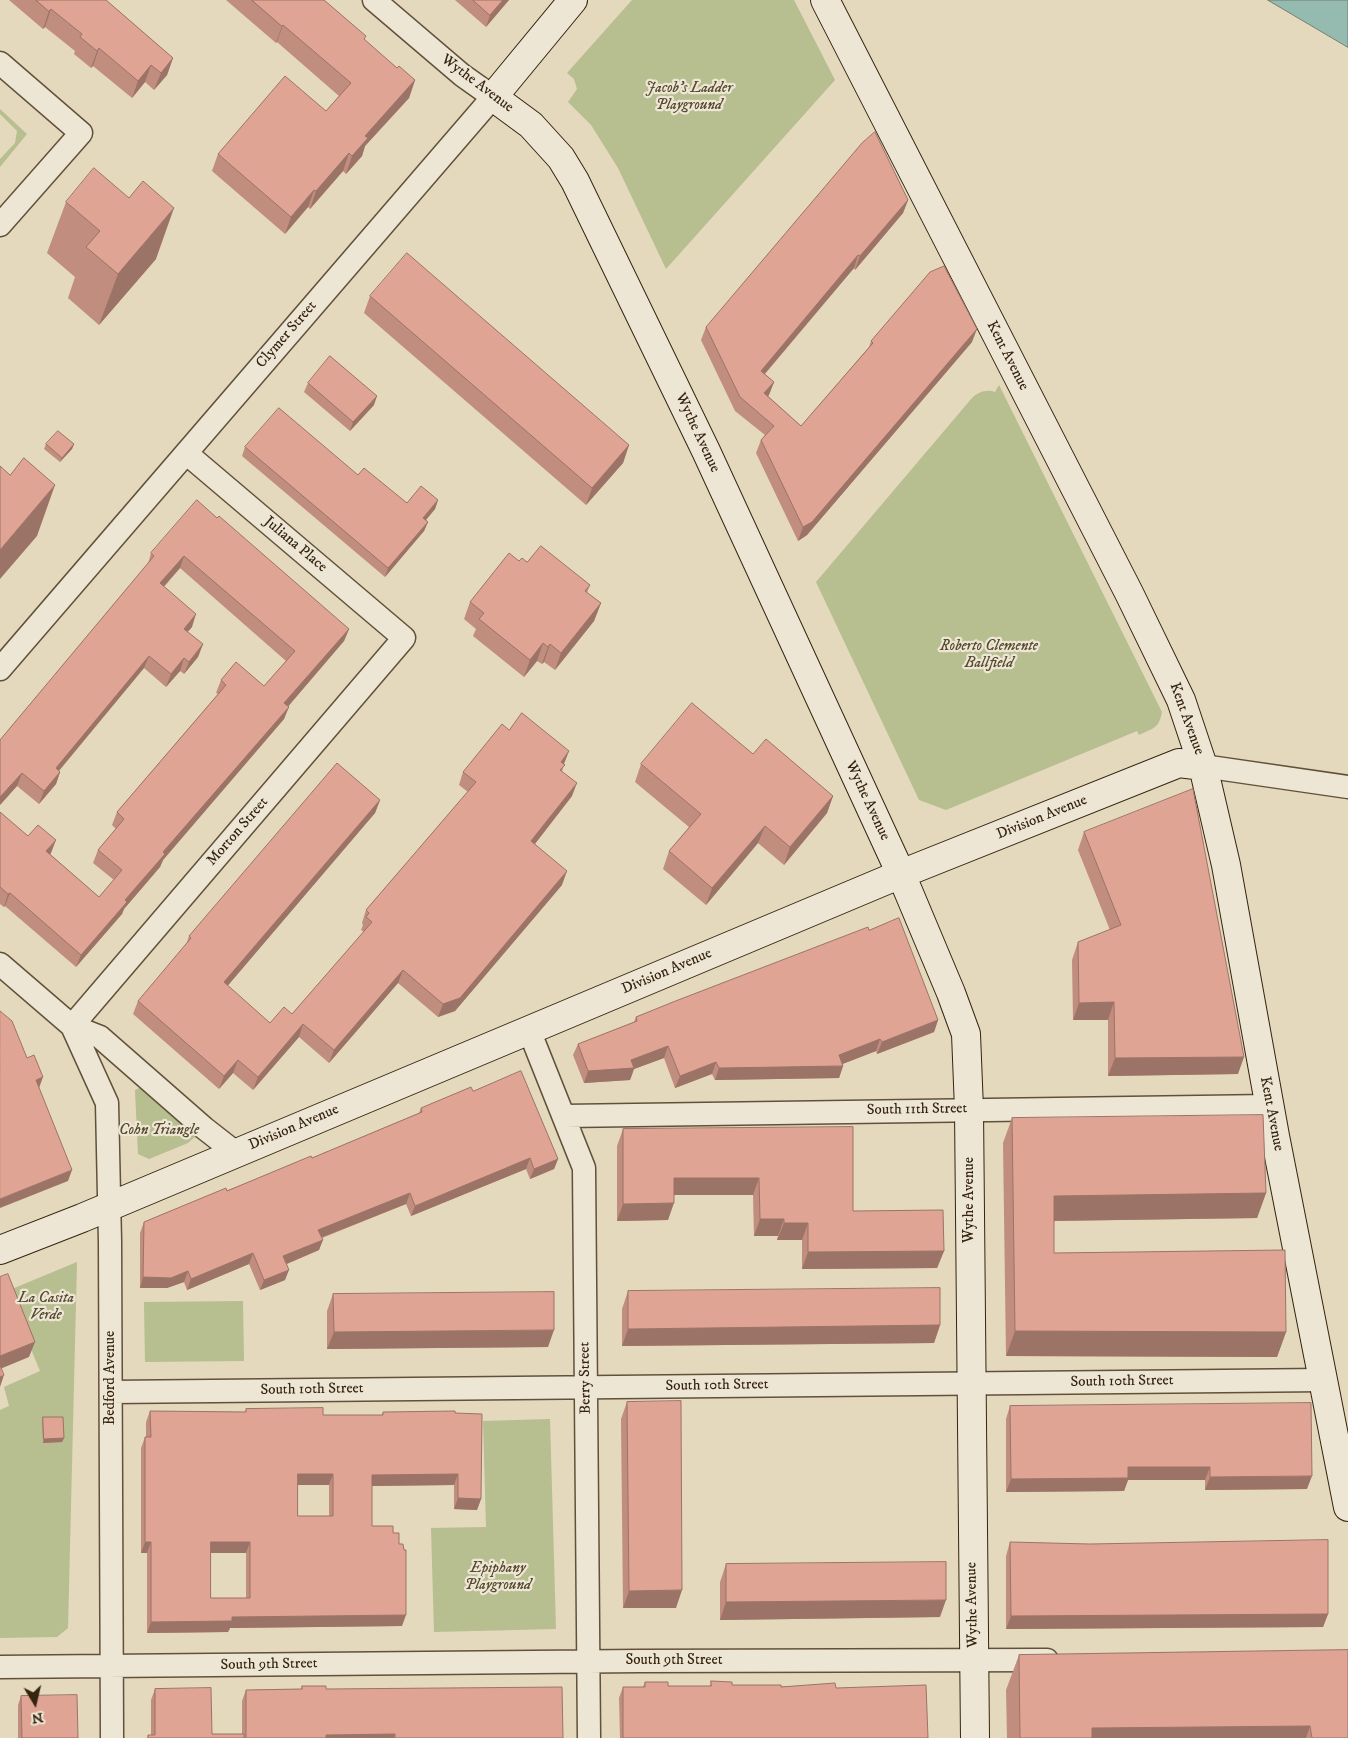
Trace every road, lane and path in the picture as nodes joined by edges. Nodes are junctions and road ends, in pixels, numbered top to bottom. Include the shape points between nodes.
1 (374, 0) edge
2 (572, 0) edge
3 (825, 0) edge
4 (0, 63) edge
5 (493, 97) junction
6 (0, 225) edge
7 (186, 453) junction
8 (404, 638) joint
9 (0, 668) edge
10 (1203, 766) junction
11 (1348, 787) edge
12 (902, 874) junction
13 (0, 964) edge
14 (72, 1026) junction
15 (529, 1030) junction
16 (1270, 1106) junction
17 (969, 1109) junction
18 (565, 1116) junction
19 (236, 1153) junction
20 (108, 1207) junction
21 (0, 1250) edge
22 (1324, 1380) junction
23 (971, 1384) junction
24 (586, 1388) junction
25 (111, 1392) junction
26 (1348, 1507) edge
27 (974, 1659) junction
28 (1070, 1660) edge
29 (589, 1661) junction
30 (112, 1666) junction
31 (0, 1667) edge
32 (112, 1738) edge
33 (589, 1738) edge
34 (975, 1738) edge

1 - 5 street, Wythe Avenue via 462,75
2 - 5 main road, Clymer Street
3 - 10 main road, Kent Avenue via 1146,628 1181,700
4 - 6 street via 81,133
5 - 7 street, Clymer Street
5 - 12 main road, Wythe Avenue via 531,125 561,158 575,181 709,458
7 - 8 street, Juliana Place
7 - 9 street, Clymer Street
8 - 14 street, Morton Street
10 - 11 street, Division Avenue
10 - 12 main road, Division Avenue via 1179,763
10 - 16 main road, Kent Avenue via 1226,865
12 - 15 main road, Division Avenue
12 - 17 main road, Wythe Avenue via 966,1034
13 - 14 street, Bedford Avenue
14 - 19 street, Bedford Avenue via 100,1037
14 - 20 street, Bedford Avenue via 107,1103
15 - 18 street, Berry Street
15 - 19 main road, Division Avenue
16 - 17 street, South 11th Street
16 - 22 main road, Kent Avenue
17 - 18 street, South 11th Street
17 - 23 main road, Wythe Avenue
18 - 24 street, Berry Street via 584,1168
19 - 20 main road, Division Avenue
20 - 21 main road, Division Avenue
20 - 25 street, Bedford Avenue
22 - 23 street, South 10th Street
22 - 26 main road, Kent Avenue
23 - 24 street, South 10th Street
23 - 27 main road, Wythe Avenue
24 - 25 street, South 10th Street
24 - 29 street, Berry Street
25 - 30 street, Bedford Avenue
27 - 28 street, South 9th Street
27 - 29 street, South 9th Street
27 - 34 main road, Wythe Avenue
29 - 30 street, South 9th Street
29 - 33 street, Berry Street
30 - 31 street, South 9th Street
30 - 32 street, Bedford Avenue

